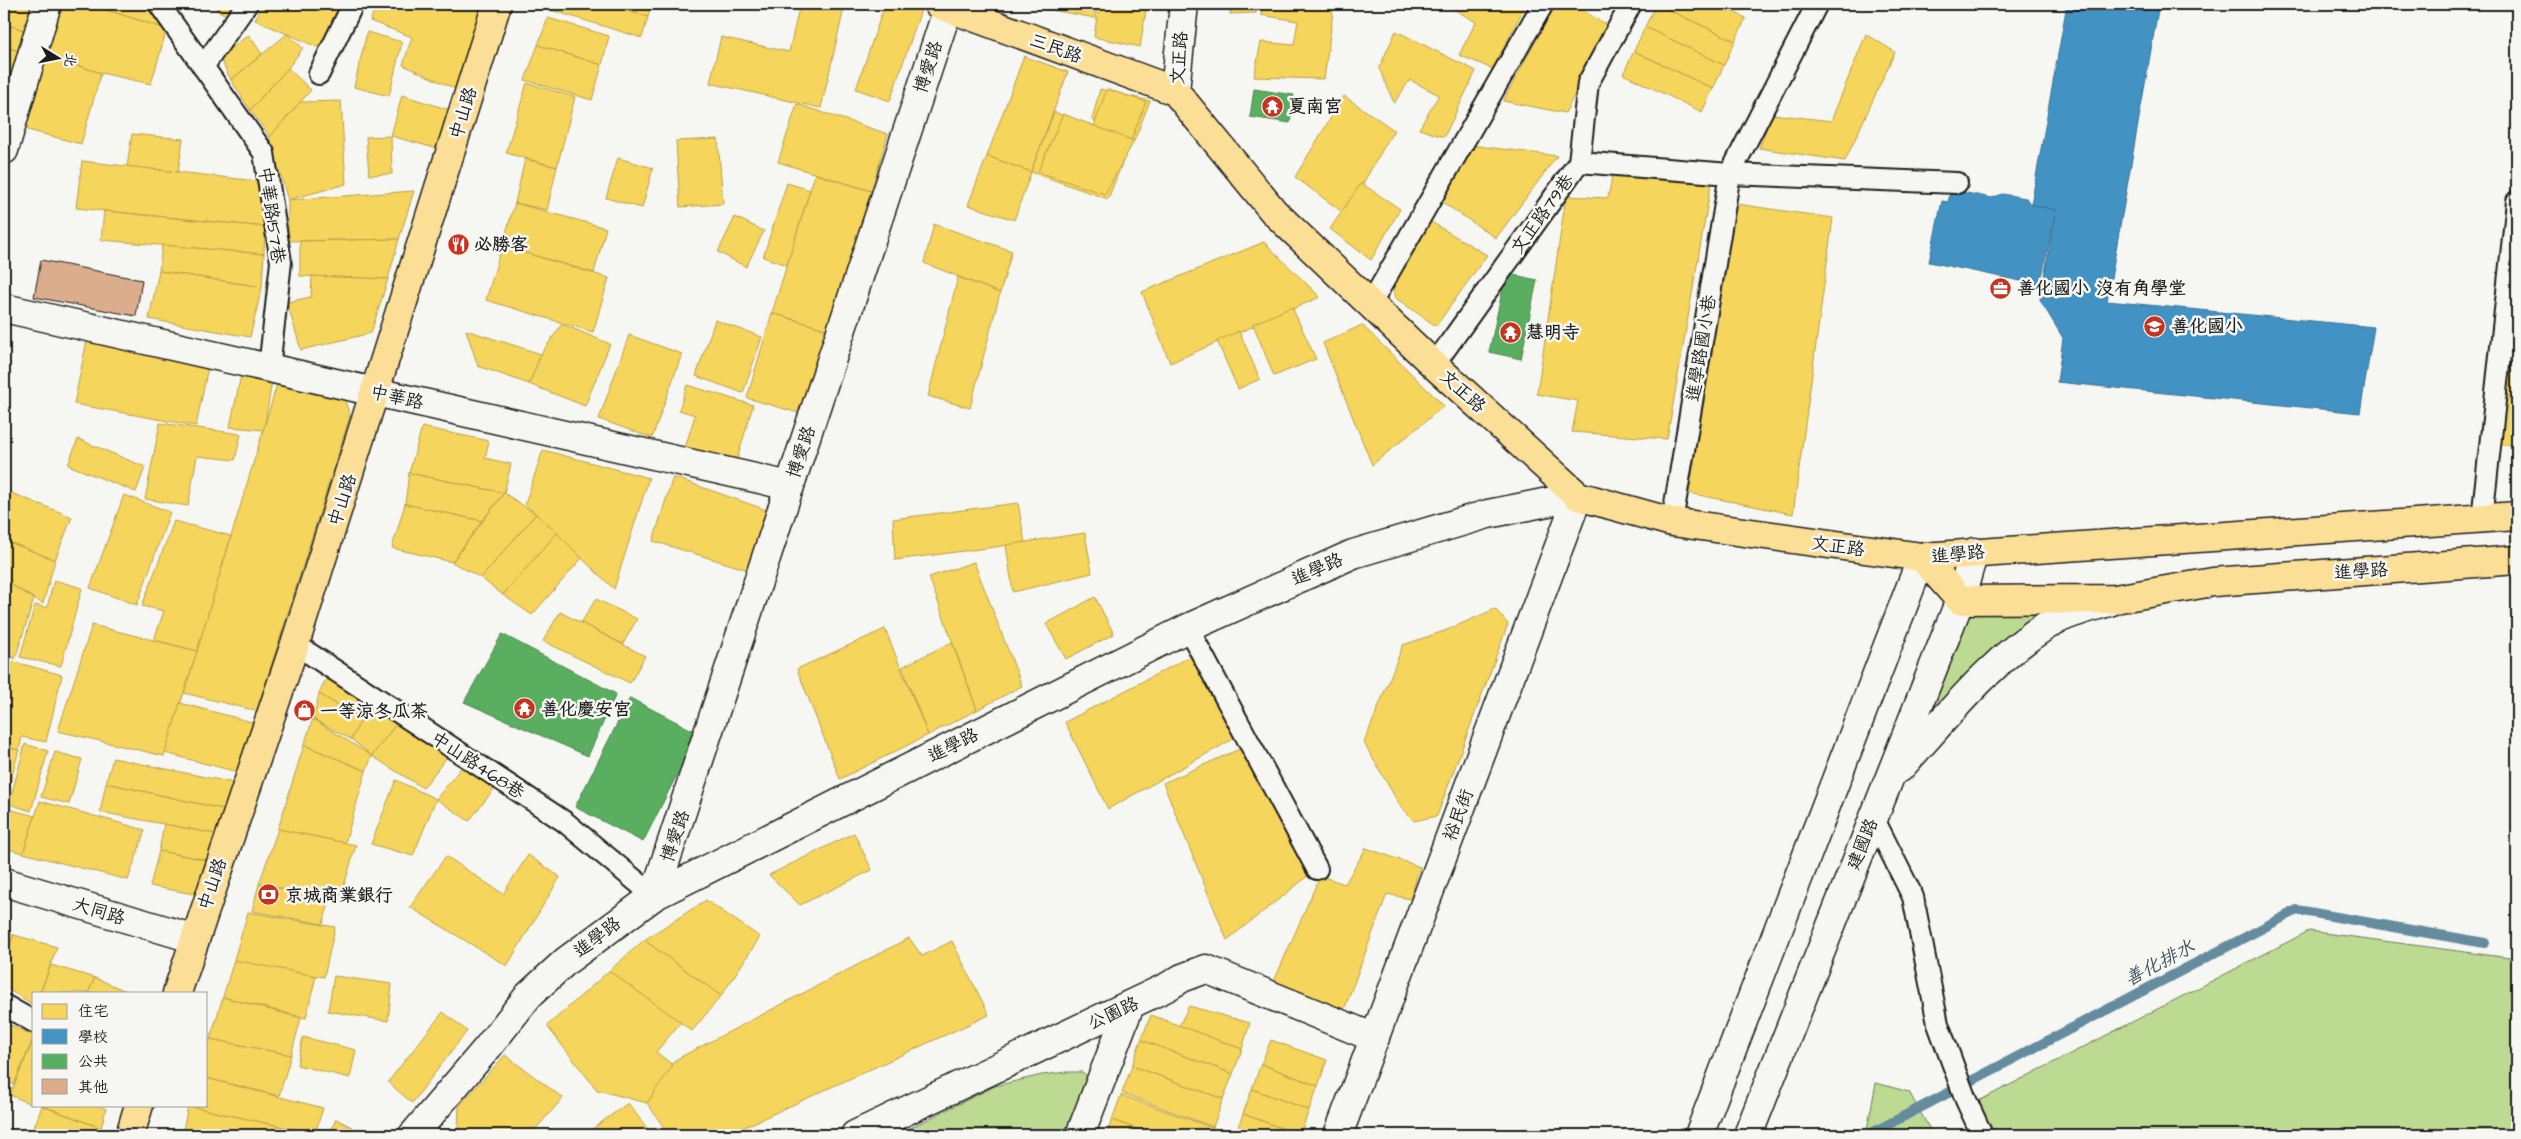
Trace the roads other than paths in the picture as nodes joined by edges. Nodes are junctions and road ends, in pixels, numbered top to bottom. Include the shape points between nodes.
1 (47, 4) edge
2 (159, 4) edge
3 (247, 4) edge
4 (353, 4) edge
5 (497, 4) edge
6 (1184, 4) edge
7 (1542, 4) edge
8 (1631, 4) edge
9 (1818, 4) edge
10 (943, 6) edge
11 (203, 67) junction
12 (319, 74) dead end
13 (1175, 91) junction
14 (4, 150) edge
15 (1579, 162) junction
16 (1730, 174) junction
17 (1957, 183) dead end
18 (2517, 201) edge
19 (1370, 305) junction
20 (4, 308) edge
21 (1434, 365) junction
22 (269, 368) junction
23 (376, 392) junction
24 (790, 486) junction
25 (1578, 496) junction
26 (2517, 516) edge
27 (2482, 519) junction
28 (1672, 522) junction
29 (1974, 552) junction
30 (1922, 557) junction
31 (2517, 560) edge
32 (2115, 599) junction
33 (1960, 600) junction
34 (1188, 628) junction
35 (296, 644) junction
36 (1888, 780) junction
37 (1873, 817) junction
38 (1318, 869) dead end
39 (4, 882) edge
40 (654, 896) junction
41 (195, 939) junction
42 (177, 992) edge
43 (1130, 1005) junction
44 (4, 1006) edge
45 (32, 1021) edge
46 (1375, 1038) junction
47 (139, 1106) edge
48 (428, 1129) edge
49 (130, 1135) edge
50 (855, 1135) edge
51 (1080, 1135) edge
52 (1338, 1135) edge
53 (1699, 1135) edge
54 (1748, 1135) edge
55 (1982, 1135) edge

1 - 14 street
2 - 11 lane, 中華路157巷
3 - 11 lane
4 - 12 lane
5 - 23 main road, 中山路
6 - 13 street, 文正路
7 - 19 lane
8 - 15 lane via 1588,83
9 - 16 lane
10 - 13 main road, 三民路
10 - 24 street, 博愛路
11 - 22 lane, 中華路157巷 via 264,153 281,262
13 - 19 main road, 文正路 via 1274,212
15 - 16 lane, 文正路79巷
15 - 21 lane, 文正路79巷
16 - 17 lane, 文正路79巷
16 - 28 lane, 進學路國小巷
18 - 27 lane
19 - 21 main road, 文正路
20 - 22 street, 中華路
21 - 25 main road, 文正路
22 - 23 street, 中華路
23 - 24 street, 中華路
23 - 35 main road, 中山路
24 - 40 street, 博愛路
25 - 28 main road, 文正路
25 - 34 street, 進學路 via 1488,514 1353,554
25 - 46 street, 裕民街
26 - 27 main road, 進學路
27 - 29 main road, 進學路
28 - 30 main road, 文正路
29 - 30 main road, 進學路
29 - 33 street, 建國路
30 - 33 main road, 進學路
30 - 53 street
31 - 32 main road, 進學路 via 2213,582
32 - 33 main road, 進學路
32 - 36 street via 2056,620 2022,644 1967,696
33 - 36 street, 建國路
34 - 38 lane
34 - 40 street, 進學路
35 - 40 lane, 中山路468巷 via 565,822
35 - 41 main road, 中山路
36 - 37 street, 建國路
37 - 54 street, 建國路
37 - 55 lane via 1913,897 1938,1024
39 - 41 street, 大同路
40 - 48 street, 進學路 via 566,961 528,995
41 - 42 main road, 中山路
43 - 46 street, 公園路 via 1206,969
43 - 50 street, 公園路
43 - 51 street
44 - 45 lane
46 - 52 street, 裕民街
47 - 49 main road

